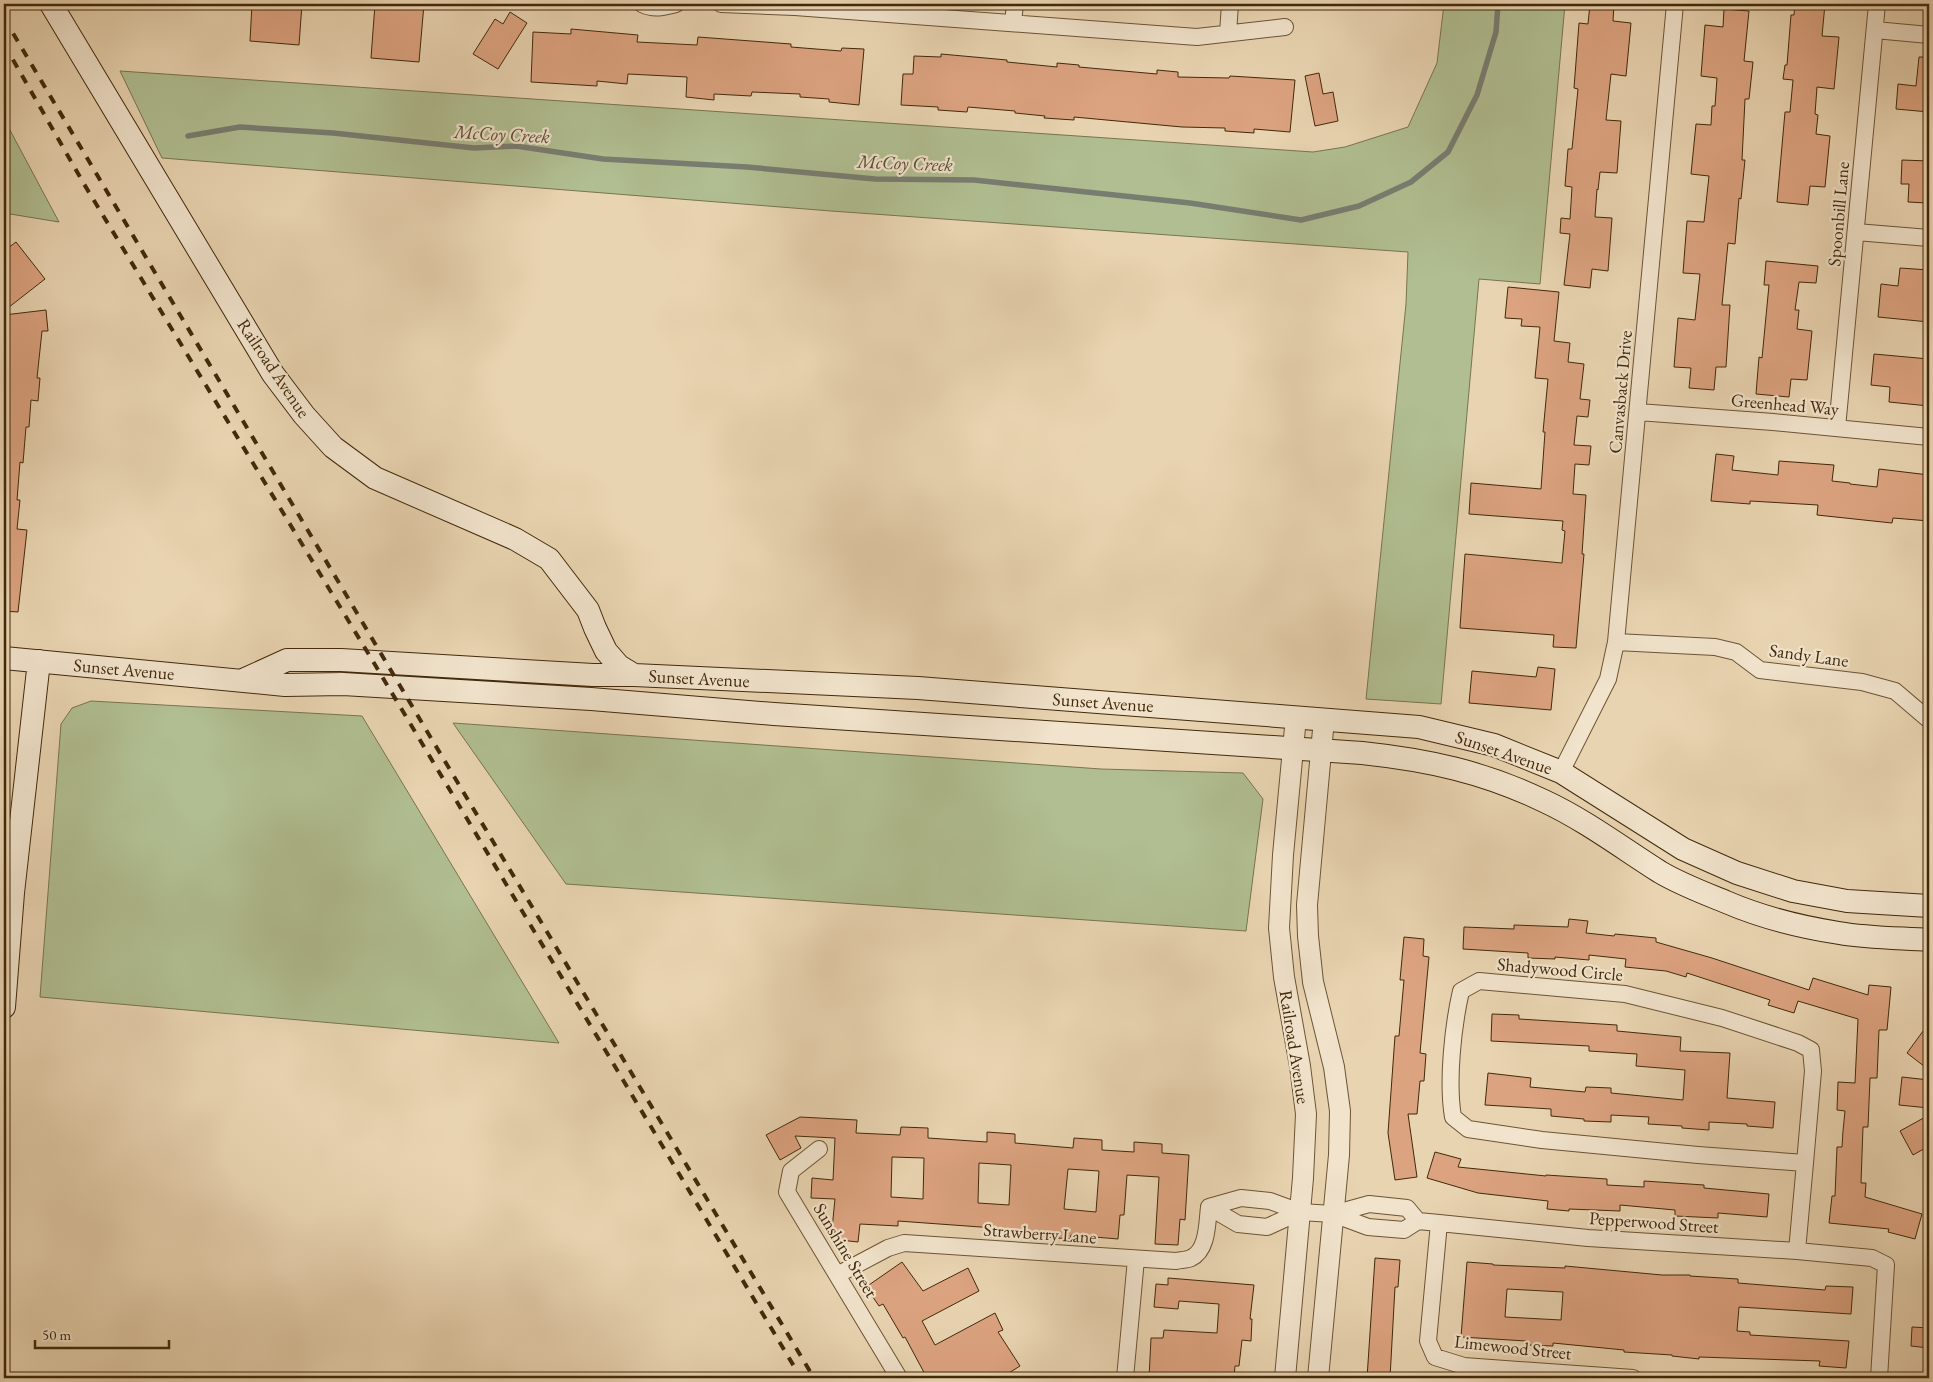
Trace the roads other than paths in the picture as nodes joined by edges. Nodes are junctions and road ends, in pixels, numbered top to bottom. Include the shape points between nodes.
1 (51, 4) edge
2 (642, 4) edge
3 (676, 4) edge
4 (721, 4) edge
5 (1015, 4) edge
6 (1230, 4) edge
7 (1674, 4) edge
8 (1877, 4) edge
9 (795, 6) edge
10 (1013, 23) junction
11 (1284, 27) dead end
12 (1875, 30) junction
13 (1228, 33) junction
14 (1929, 35) edge
15 (1856, 232) junction
16 (1929, 238) edge
17 (1638, 412) junction
18 (1837, 428) junction
19 (1929, 437) edge
20 (595, 628) junction
21 (1616, 642) junction
22 (4, 658) edge
23 (39, 661) junction
24 (593, 675) junction
25 (634, 675) junction
26 (243, 680) junction
27 (592, 698) junction
28 (1296, 717) junction
29 (1324, 719) junction
30 (1929, 720) edge
31 (1293, 749) junction
32 (1321, 751) junction
33 (1561, 772) junction
34 (1929, 906) edge
35 (1929, 940) edge
36 (4, 1007) edge
37 (819, 1149) dead end
38 (1805, 1163) junction
39 (1209, 1207) junction
40 (1300, 1212) junction
41 (1333, 1214) junction
42 (1418, 1220) junction
43 (1438, 1223) junction
44 (1797, 1251) junction
45 (1136, 1259) junction
46 (837, 1275) junction
47 (899, 1378) edge
48 (1125, 1378) edge
49 (1285, 1378) edge
50 (1318, 1378) edge
51 (1633, 1378) edge
52 (1878, 1378) edge

1 - 20 main road, Railroad Avenue via 273,374 304,415 333,447 375,478 515,539 549,559 588,610
2 - 3 street via 662,8
4 - 9 street
5 - 10 street
6 - 13 street
7 - 17 street, Canvasback Drive
8 - 12 street, Spoonbill Lane
9 - 10 street
10 - 13 street via 1197,37
11 - 13 street
12 - 14 street
12 - 15 street, Spoonbill Lane
15 - 16 street
15 - 18 street, Spoonbill Lane
17 - 18 street, Greenhead Way
17 - 21 street, Canvasback Drive
18 - 19 street, Greenhead Way
20 - 24 main road, Railroad Avenue
20 - 25 main road, Railroad Avenue via 606,651 619,666
21 - 30 street, Sandy Lane via 1715,647 1736,652 1760,670 1862,682 1895,691
21 - 33 street, Canvasback Drive via 1608,679
22 - 23 main road, Sunset Avenue
23 - 26 main road, Sunset Avenue
23 - 36 main road
24 - 25 main road, Sunset Avenue
24 - 26 main road, Sunset Avenue via 341,660 287,660
24 - 27 main road, Railroad Avenue
25 - 28 main road, Sunset Avenue via 918,688
26 - 27 main road, Sunset Avenue via 284,685 343,684
27 - 31 main road, Sunset Avenue via 774,714
28 - 29 main road, Sunset Avenue
28 - 31 street, Railroad Avenue
29 - 32 street, Railroad Avenue
29 - 33 main road, Sunset Avenue via 1419,727 1455,735 1494,745
31 - 32 main road, Sunset Avenue
31 - 40 street, Railroad Avenue via 1282,855 1279,928 1306,1114
32 - 35 main road, Sunset Avenue via 1412,759 1484,776 1544,800 1662,874 1726,903 1783,921 1840,934
32 - 41 street, Railroad Avenue via 1307,905 1313,982 1334,1067 1340,1111
33 - 34 main road, Sunset Avenue via 1683,849 1737,873 1793,891 1847,901
37 - 46 street, Sunshine Street via 791,1170 787,1192
38 - 38 street, Shadywood Circle via 1813,1071 1811,1050 1722,1018 1625,994 1479,981 1461,991 1456,1014 1450,1098 1452,1117 1468,1129 1542,1140
38 - 44 street, Shadywood Circle
39 - 40 street via 1241,1198 1270,1201
39 - 40 street via 1238,1224 1267,1227
39 - 45 street, Strawberry Lane via 1204,1244 1191,1258 1176,1261
40 - 41 street, Pepperwood Street
40 - 49 street, Railroad Avenue
41 - 42 street, Pepperwood Street via 1368,1227 1404,1230
41 - 42 street, Pepperwood Street via 1369,1204 1407,1208
41 - 50 street, Railroad Avenue
42 - 43 street, Pepperwood Street
43 - 44 street, Pepperwood Street via 1588,1238
43 - 51 street, Limewood Street via 1428,1342 1435,1357 1464,1366
44 - 52 street, Pepperwood Street via 1872,1258 1886,1265
45 - 46 street, Strawberry Lane via 904,1244 888,1248
45 - 48 street
46 - 47 street, Sunshine Street

